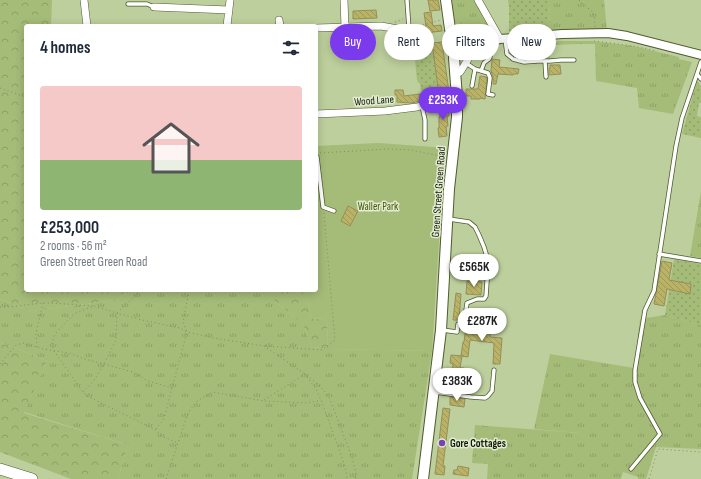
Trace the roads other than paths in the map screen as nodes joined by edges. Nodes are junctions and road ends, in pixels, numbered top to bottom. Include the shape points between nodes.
1 (84, 0) edge
2 (230, 0) edge
3 (344, 0) edge
4 (407, 0) edge
5 (446, 0) edge
6 (478, 0) edge
7 (128, 4) dead end
8 (154, 7) joint
9 (229, 10) junction
10 (87, 24) edge
11 (227, 24) edge
12 (345, 24) edge
13 (408, 24) edge
14 (449, 24) edge
15 (318, 26) edge
16 (330, 27) edge
17 (503, 39) junction
18 (499, 40) edge
19 (701, 55) edge
20 (454, 60) edge
21 (468, 60) edge
22 (488, 60) edge
23 (574, 60) dead end
24 (545, 61) junction
25 (701, 62) edge
26 (466, 63) junction
27 (475, 69) junction
28 (481, 71) junction
29 (456, 73) junction
30 (697, 74) junction
31 (546, 77) dead end
32 (701, 79) edge
33 (472, 86) dead end
34 (493, 95) dead end
35 (457, 97) junction
36 (422, 106) junction
37 (318, 114) edge
38 (425, 139) dead end
39 (318, 171) edge
40 (334, 210) dead end
41 (448, 219) junction
42 (659, 254) junction
43 (701, 261) edge
44 (441, 330) junction
45 (494, 370) dead end
46 (434, 392) junction
47 (0, 469) edge
48 (631, 469) dead end
49 (32, 479) edge
50 (422, 479) edge

1 - 10 street
2 - 9 street
3 - 12 street
4 - 13 lane
5 - 14 main road
6 - 17 street
7 - 8 lane via 147,4
8 - 9 street
9 - 11 street
15 - 16 street
17 - 18 street
17 - 19 street via 562,34 608,34 628,36
17 - 24 lane via 507,53 512,59 524,62
20 - 29 main road, Green Street Green Road
21 - 26 street
22 - 28 lane
23 - 24 lane
24 - 31 lane
25 - 30 lane
26 - 27 lane
26 - 29 street via 460,72
27 - 28 lane
27 - 33 lane
28 - 34 lane via 487,72 490,76 488,94
29 - 35 main road, Green Street Green Road
30 - 32 lane
30 - 42 lane via 682,118 676,146
35 - 36 street, Wood Lane
35 - 41 main road, Green Street Green Road
36 - 37 street, Wood Lane via 385,111
36 - 38 lane
39 - 40 lane via 323,207
41 - 44 main road, Green Street Green Road
41 - 44 lane via 469,222 475,227 486,252 488,267 484,299 467,303 464,324 458,324 457,332
42 - 43 lane
42 - 48 lane via 654,291 645,310 635,382 640,398 660,434
44 - 46 main road, Green Street Green Road
45 - 46 lane via 492,391 485,398
46 - 50 main road, Green Street Green Road
47 - 49 highway

